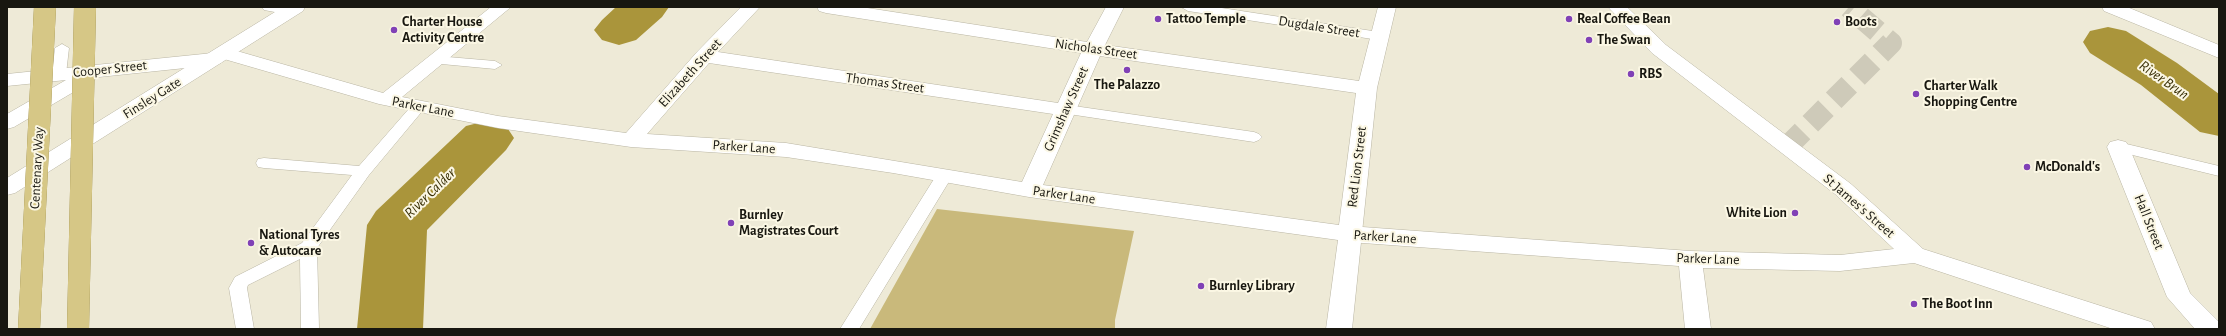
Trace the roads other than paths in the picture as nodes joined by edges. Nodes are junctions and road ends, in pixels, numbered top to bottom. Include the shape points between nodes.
1 (45, 7) edge
2 (85, 7) edge
3 (269, 7) edge
4 (502, 7) edge
5 (751, 7) edge
6 (826, 7) edge
7 (1115, 7) edge
8 (1188, 7) edge
9 (1387, 7) edge
10 (1617, 7) edge
11 (2110, 7) edge
12 (293, 9) edge
13 (1379, 36) junction
14 (62, 48) dead end
15 (1093, 49) junction
16 (2219, 52) edge
17 (219, 56) junction
18 (704, 56) junction
19 (436, 60) junction
20 (494, 65) dead end
21 (97, 70) junction
22 (59, 74) junction
23 (7, 80) edge
24 (1367, 88) junction
25 (386, 100) junction
26 (419, 106) junction
27 (1067, 110) junction
28 (7, 123) edge
29 (1254, 137) dead end
30 (631, 140) junction
31 (2118, 147) joint
32 (264, 163) dead end
33 (363, 171) junction
34 (2219, 171) edge
35 (945, 175) junction
36 (7, 188) edge
37 (1029, 190) junction
38 (1349, 234) junction
39 (308, 248) junction
40 (1915, 255) junction
41 (1690, 259) junction
42 (29, 329) edge
43 (78, 329) edge
44 (245, 329) edge
45 (310, 329) edge
46 (849, 329) edge
47 (1339, 329) edge
48 (1698, 329) edge
49 (2142, 329) edge
50 (2210, 329) edge

1 - 42 main road, Centenary Way, bridge
2 - 43 main road, bridge
3 - 12 lane
4 - 19 street
5 - 18 street, Elizabeth Street
6 - 15 street, Nicholas Street
7 - 15 street, Grimshaw Street
8 - 13 lane, Dugdale Street
9 - 13 street, Red Lion Street
10 - 40 street, St James's Street via 1659,49 1843,189
11 - 16 street
12 - 17 street, Finsley Gate
13 - 24 street, Red Lion Street
14 - 22 lane
15 - 24 street, Nicholas Street
15 - 27 street, Grimshaw Street
17 - 21 street, Cooper Street
17 - 25 street, Parker Lane
17 - 36 street, Finsley Gate
18 - 27 street, Thomas Street
18 - 30 street, Elizabeth Street
19 - 20 lane
19 - 25 street
21 - 22 street, Cooper Street
21 - 28 street
22 - 23 street, Cooper Street
24 - 38 street, Red Lion Street
25 - 26 street, Parker Lane
26 - 30 street, Parker Lane via 498,122
26 - 33 lane
27 - 29 lane
27 - 37 street, Grimshaw Street
30 - 35 street, Parker Lane via 786,150
31 - 34 lane
31 - 50 street, Hall Street via 2180,297
32 - 33 lane
33 - 39 lane
35 - 37 street, Parker Lane
35 - 46 lane
37 - 38 street, Parker Lane
38 - 41 street, Parker Lane
38 - 47 street, Red Lion Street
39 - 44 lane via 241,281 238,288
39 - 45 lane
40 - 41 street, Parker Lane via 1840,263
40 - 49 street, St James's Street
41 - 48 street

